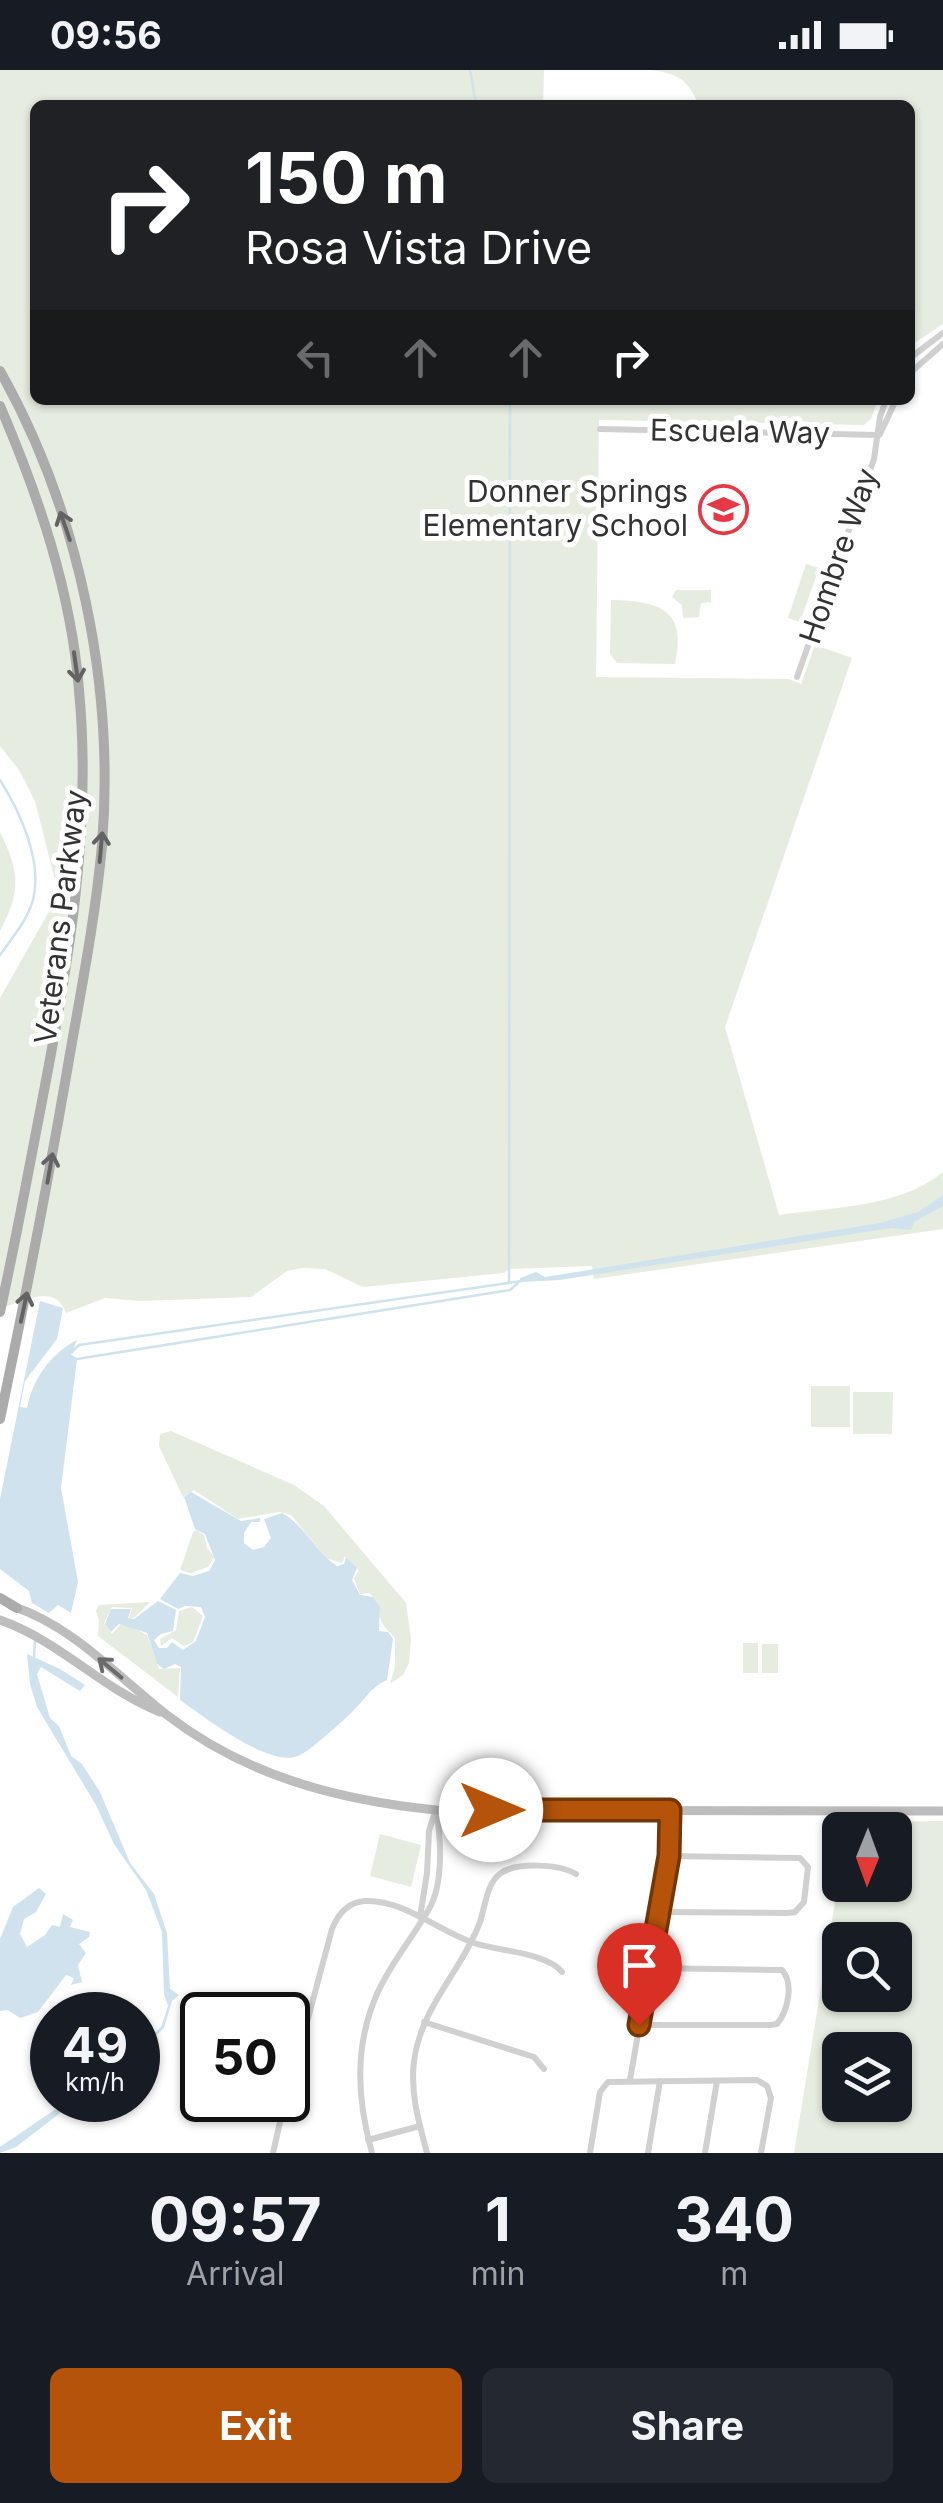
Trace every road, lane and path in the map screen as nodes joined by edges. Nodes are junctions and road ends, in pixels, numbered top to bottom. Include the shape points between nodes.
1 (943, 334) edge
2 (943, 344) edge
3 (915, 354) edge
4 (915, 369) edge
5 (0, 371) edge
6 (884, 405) edge
7 (894, 405) edge
8 (0, 406) edge
9 (600, 429) dead end
10 (880, 435) junction
11 (796, 677) dead end
12 (0, 1312) edge
13 (0, 1419) edge
14 (0, 1601) edge
15 (17, 1608) joint
16 (0, 1620) edge
17 (167, 1715) junction
18 (436, 1810) junction
19 (670, 1810) junction
20 (943, 1811) edge
21 (669, 1856) junction
22 (576, 1874) dead end
23 (658, 1912) junction
24 (420, 1918) junction
25 (471, 1942) junction
26 (649, 1968) junction
27 (562, 1972) dead end
28 (310, 2011) edge
29 (424, 2022) junction
30 (639, 2025) junction
31 (544, 2069) dead end
32 (630, 2080) junction
33 (718, 2080) junction
34 (660, 2081) junction
35 (281, 2122) edge
36 (420, 2126) junction
37 (368, 2140) junction
38 (273, 2153) edge
39 (372, 2153) edge
40 (427, 2153) edge
41 (590, 2153) edge
42 (648, 2153) edge
43 (704, 2153) edge
44 (761, 2153) edge

1 - 3 street
2 - 4 street
13 -> 5 main road, Veterans Parkway via 88,956 104,768 89,620 72,544
6 - 10 street, Hombre Way
7 - 10 street, Hombre Way
8 -> 12 main road, Veterans Parkway via 29,474 70,623 84,769 68,953
9 - 10 street, Escuela Way
10 - 11 street, Hombre Way
14 - 15 main road
17 -> 15 main road via 83,1644
16 - 17 main road via 50,1643 134,1702
17 - 18 main road via 243,1762 296,1784
18 - 19 main road
18 - 24 street via 438,1874
19 - 20 main road
19 - 21 street
21 - 23 street
21 - 23 street via 800,1858 808,1867 804,1902 787,1913
22 - 25 street via 522,1867 499,1874
23 - 26 street
24 - 25 street
24 - 28 street via 371,1901 350,1904 332,1930
24 - 37 street via 378,1991 364,2034 359,2079
25 - 27 street via 552,1962
25 - 29 street
26 - 30 street
26 - 30 street via 782,1970 789,1984 785,2013 770,2025
29 - 31 street via 534,2057
29 - 36 street via 412,2076
30 - 32 street
32 - 34 street
32 - 41 street via 604,2084
33 - 34 street
33 - 43 street
33 - 44 street via 768,2086
34 - 42 street
35 - 38 street
36 - 37 street
36 - 40 street
37 - 39 street

